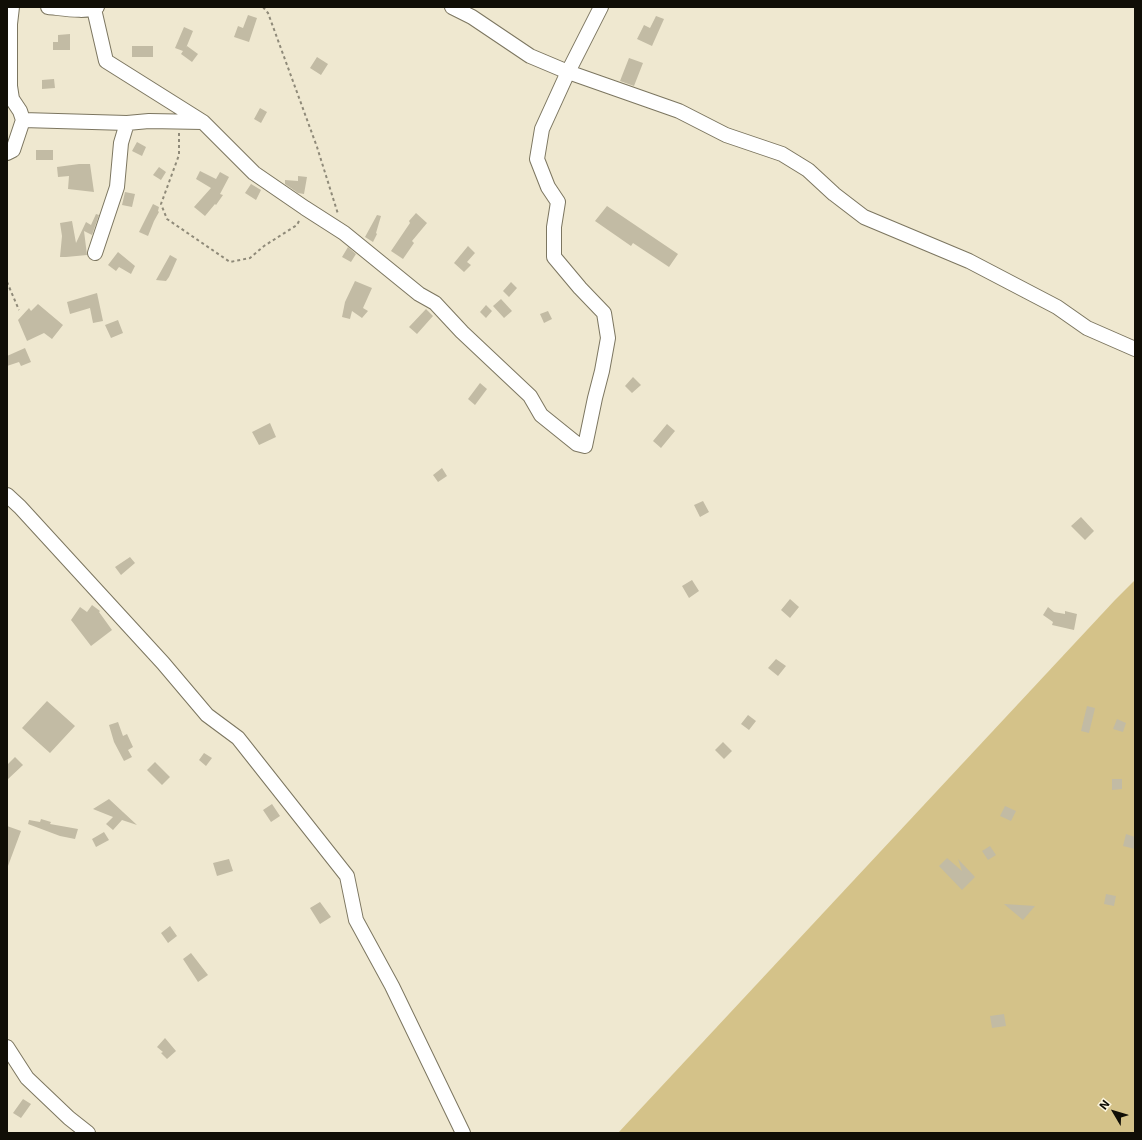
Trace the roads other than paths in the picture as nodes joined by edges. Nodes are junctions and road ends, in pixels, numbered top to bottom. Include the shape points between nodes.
1 (12, 7) edge
2 (48, 7) edge
3 (452, 7) edge
4 (601, 7) edge
5 (96, 8) edge
6 (568, 72) junction
7 (23, 120) junction
8 (203, 122) junction
9 (127, 123) junction
10 (7, 153) edge
11 (95, 253) dead end
12 (1135, 349) edge
13 (7, 495) edge
14 (7, 1047) edge
15 (88, 1133) edge
16 (463, 1133) edge

1 - 7 street via 10,86 12,99
2 - 5 street via 75,10
3 - 6 street via 472,17 530,56
4 - 6 street
5 - 8 street via 106,61
6 - 8 street via 542,129 537,159 548,187 558,202 554,227 554,257 604,313 608,338 585,446 577,444 541,415 530,396 435,303 419,294 344,233 254,173
6 - 12 street via 664,105 726,135 782,154 808,170 864,217 969,261 1057,307 1087,328
7 - 9 street
7 - 10 street via 13,150
8 - 9 street
9 - 11 street via 121,143 117,187
13 - 16 street via 143,641 207,715 238,738 347,876 356,920 392,986
14 - 15 street via 27,1078

